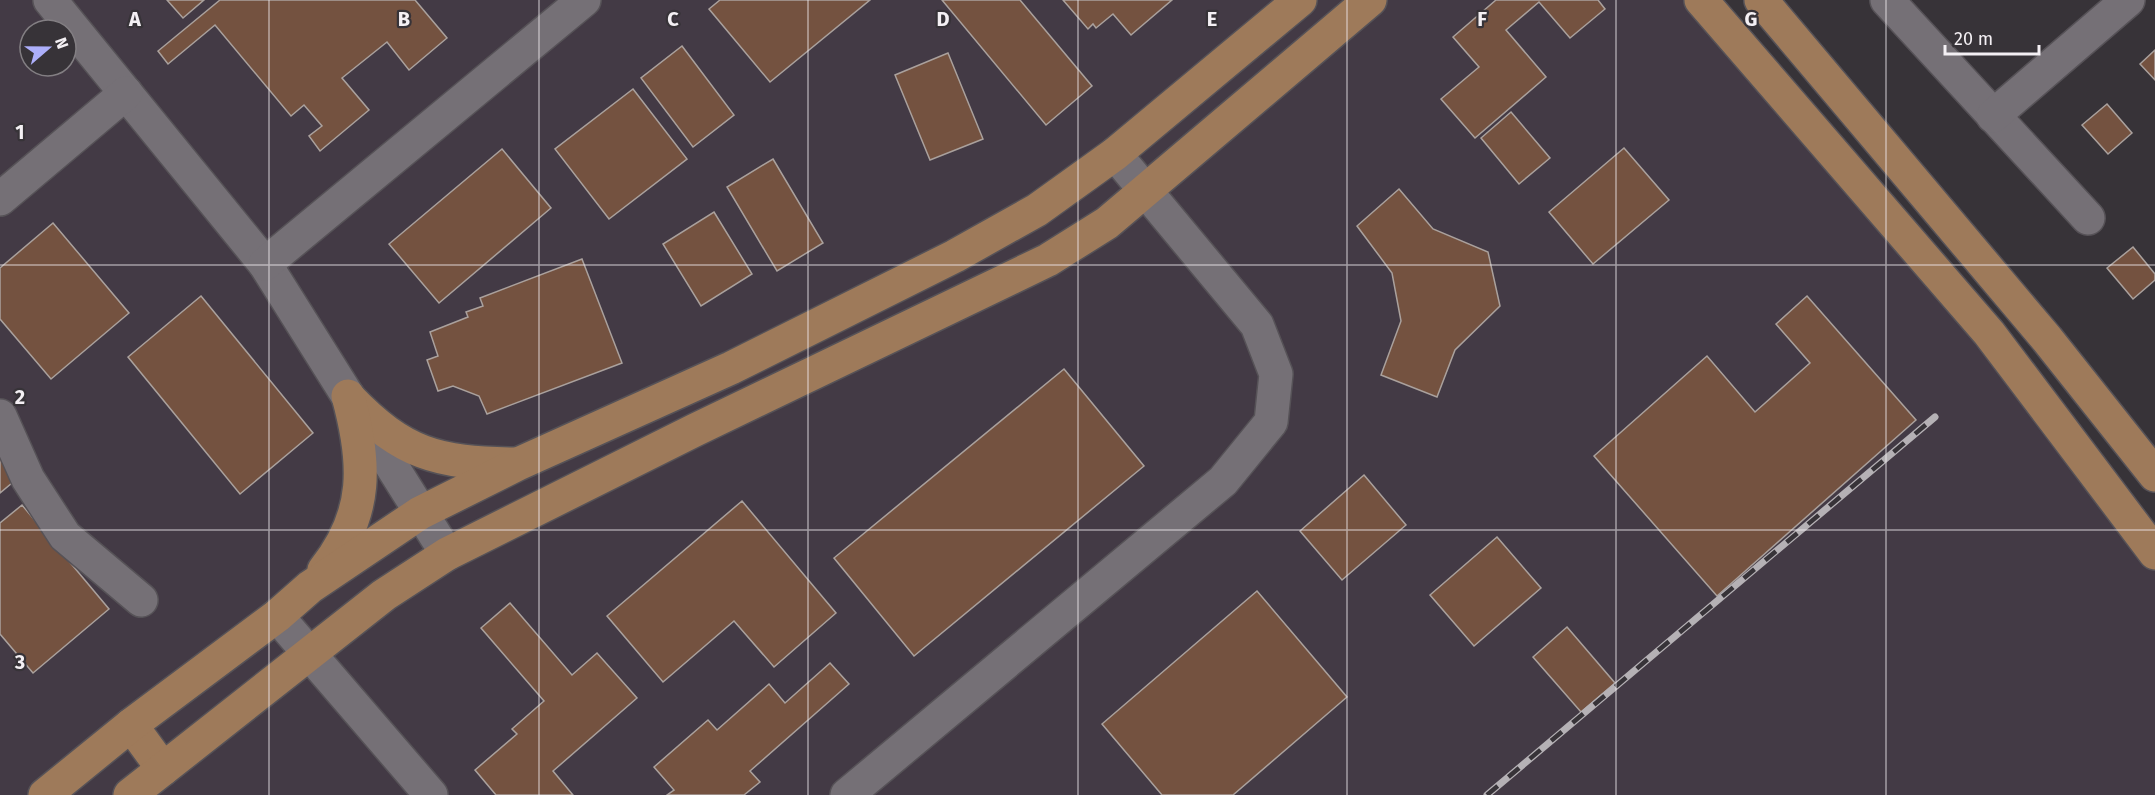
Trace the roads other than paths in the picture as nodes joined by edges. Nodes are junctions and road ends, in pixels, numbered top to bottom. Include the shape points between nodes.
1 (50, 0) edge
2 (584, 0) edge
3 (1300, 0) edge
4 (1370, 0) edge
5 (1701, 0) edge
6 (1761, 0) edge
7 (1887, 0) edge
8 (2127, 0) edge
9 (126, 93) junction
10 (1186, 95) junction
11 (1993, 116) junction
12 (1215, 131) junction
13 (1114, 154) junction
14 (1144, 191) junction
15 (0, 199) edge
16 (2088, 218) dead end
17 (955, 256) junction
18 (265, 264) junction
19 (974, 297) junction
20 (731, 368) junction
21 (348, 396) junction
22 (748, 405) junction
23 (0, 416) edge
24 (518, 464) junction
25 (2155, 475) edge
26 (420, 513) junction
27 (2155, 553) edge
28 (447, 554) junction
29 (310, 587) junction
30 (141, 600) dead end
31 (277, 616) junction
32 (309, 652) junction
33 (131, 725) junction
34 (163, 769) junction
35 (45, 795) edge
36 (130, 795) edge
37 (430, 795) edge
38 (847, 795) edge

1 - 9 street
2 - 18 street
3 - 10 main road
4 - 12 main road
5 - 27 main road via 1989,333
6 - 25 main road via 2048,339
7 - 11 street
8 - 11 street
9 - 15 street
9 - 18 street
10 - 12 main road
10 - 13 main road
11 - 16 street
12 - 14 main road
13 - 14 street
13 - 17 main road via 1036,210
14 - 19 main road via 1107,223 1048,260
14 - 38 street via 1257,325 1276,374 1271,422 1223,481
17 - 19 main road
17 - 20 main road
18 - 21 street
19 - 22 main road
20 - 22 main road
20 - 24 main road
21 - 24 main road via 391,437 419,451 451,460
21 - 26 street
21 - 29 main road via 362,454 361,489 351,526 333,559
22 - 28 main road
23 - 30 street via 28,479 65,536
24 - 26 main road
26 - 28 street
26 - 29 main road
28 - 32 main road via 384,595
29 - 31 main road
31 - 32 street
31 - 33 main road
32 - 34 main road
32 - 37 street
33 - 34 main road
33 - 35 main road
34 - 36 main road

